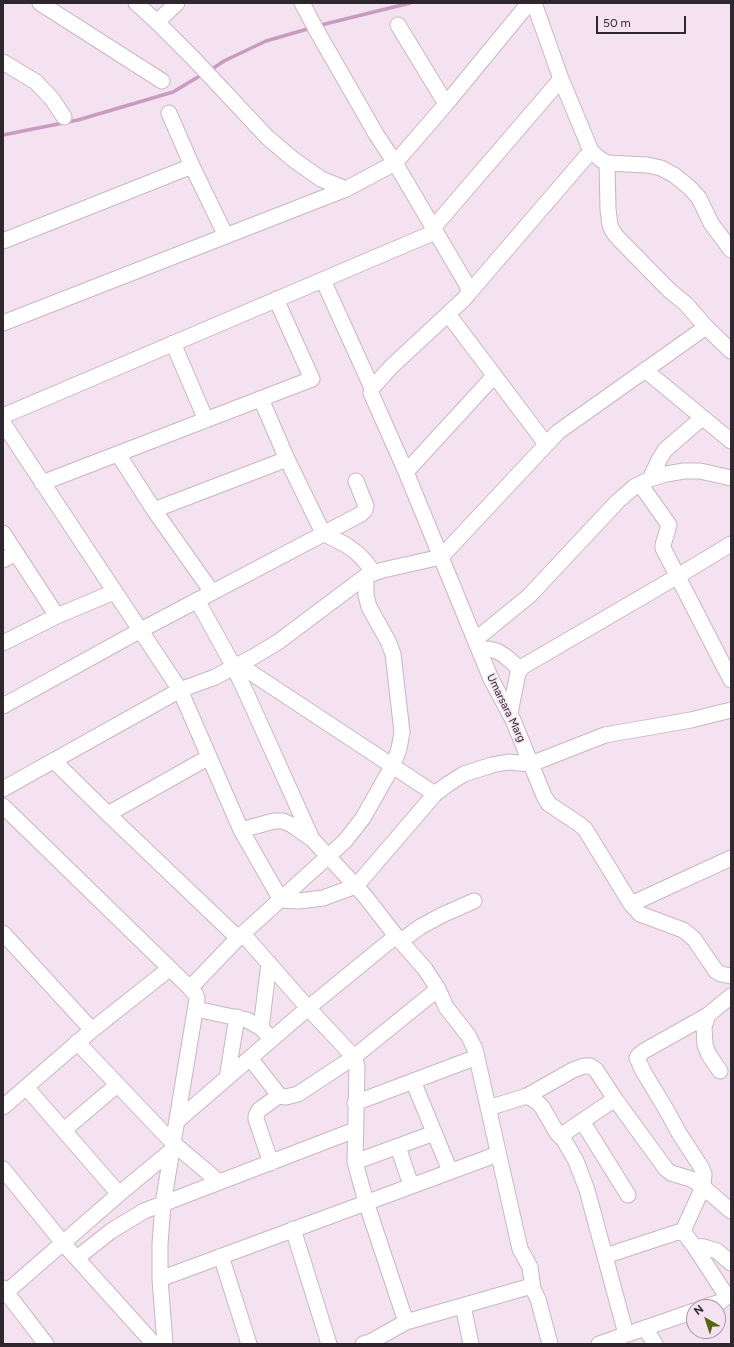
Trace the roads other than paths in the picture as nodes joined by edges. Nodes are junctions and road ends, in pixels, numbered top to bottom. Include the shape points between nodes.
1 (40, 3) edge
2 (136, 3) edge
3 (177, 3) edge
4 (302, 3) edge
5 (529, 3) edge
6 (534, 3) edge
7 (157, 22) junction
8 (398, 25) dead end
9 (3, 62) edge
10 (561, 79) junction
11 (162, 81) dead end
12 (446, 104) junction
13 (169, 113) dead end
14 (64, 117) dead end
15 (591, 151) junction
16 (395, 163) junction
17 (607, 163) junction
18 (192, 166) junction
19 (346, 189) junction
20 (434, 230) junction
21 (226, 236) junction
22 (3, 241) edge
23 (731, 250) edge
24 (323, 280) junction
25 (469, 293) junction
26 (276, 299) junction
27 (448, 314) junction
28 (3, 323) edge
29 (706, 327) junction
30 (173, 343) junction
31 (731, 351) edge
32 (645, 370) junction
33 (494, 376) junction
34 (372, 388) junction
35 (260, 399) junction
36 (3, 416) edge
37 (702, 418) junction
38 (206, 420) junction
39 (3, 423) edge
40 (731, 442) edge
41 (546, 444) junction
42 (118, 454) junction
43 (287, 459) junction
44 (406, 472) junction
45 (731, 478) edge
46 (356, 481) dead end
47 (645, 482) junction
48 (42, 483) junction
49 (154, 510) junction
50 (3, 533) edge
51 (323, 533) junction
52 (731, 544) edge
53 (9, 556) edge
54 (441, 557) junction
55 (369, 574) junction
56 (678, 576) junction
57 (114, 592) junction
58 (212, 592) junction
59 (197, 600) junction
60 (57, 616) junction
61 (141, 630) junction
62 (3, 643) edge
63 (477, 645) junction
64 (237, 665) junction
65 (520, 669) junction
66 (731, 680) edge
67 (180, 690) junction
68 (3, 706) edge
69 (731, 710) edge
70 (510, 713) junction
71 (209, 757) junction
72 (54, 760) junction
73 (531, 764) junction
74 (392, 765) junction
75 (3, 789) edge
76 (435, 794) junction
77 (3, 806) edge
78 (108, 814) junction
79 (241, 830) junction
80 (312, 839) junction
81 (328, 857) junction
82 (731, 858) edge
83 (356, 886) junction
84 (281, 900) junction
85 (474, 901) dead end
86 (631, 904) junction
87 (3, 933) edge
88 (241, 936) junction
89 (398, 938) junction
90 (269, 963) junction
91 (169, 969) junction
92 (731, 976) edge
93 (190, 988) junction
94 (438, 989) junction
95 (731, 996) edge
96 (308, 1008) junction
97 (196, 1009) junction
98 (708, 1015) junction
99 (238, 1017) junction
100 (261, 1028) junction
101 (92, 1030) junction
102 (272, 1039) junction
103 (77, 1042) junction
104 (354, 1057) junction
105 (477, 1057) junction
106 (250, 1058) junction
107 (720, 1071) dead end
108 (226, 1078) junction
109 (413, 1081) junction
110 (117, 1085) junction
111 (26, 1087) junction
112 (278, 1096) junction
113 (527, 1096) junction
114 (615, 1099) junction
115 (355, 1103) junction
116 (3, 1107) edge
117 (488, 1108) junction
118 (177, 1121) junction
119 (582, 1121) junction
120 (64, 1130) junction
121 (355, 1130) junction
122 (434, 1133) junction
123 (560, 1136) junction
124 (173, 1146) junction
125 (398, 1147) junction
126 (498, 1154) junction
127 (355, 1162) junction
128 (271, 1163) junction
129 (3, 1169) edge
130 (450, 1171) junction
131 (219, 1182) junction
132 (411, 1185) junction
133 (703, 1187) junction
134 (119, 1194) junction
135 (628, 1195) dead end
136 (366, 1202) junction
137 (163, 1204) junction
138 (731, 1211) edge
139 (293, 1229) junction
140 (682, 1233) junction
141 (63, 1243) junction
142 (694, 1246) junction
143 (221, 1256) junction
144 (605, 1256) junction
145 (77, 1258) junction
146 (731, 1263) edge
147 (160, 1279) junction
148 (533, 1289) junction
149 (728, 1289) edge
150 (4, 1292) edge
151 (724, 1299) edge
152 (463, 1306) junction
153 (686, 1314) edge
154 (406, 1322) junction
155 (644, 1328) junction
156 (626, 1334) junction
157 (375, 1342) edge
158 (46, 1344) edge
159 (154, 1344) edge
160 (165, 1344) edge
161 (249, 1344) edge
162 (329, 1344) edge
163 (471, 1344) edge
164 (550, 1344) edge
165 (599, 1344) edge
166 (655, 1344) edge

1 - 11 street
2 - 7 street
3 - 7 street
4 - 16 street
5 - 12 street
6 - 10 street
7 - 19 street via 267,137 321,179
8 - 12 street
9 - 14 street via 36,82
10 - 15 street
10 - 20 street
12 - 16 street
13 - 18 street
15 - 17 street
15 - 25 street
16 - 19 street
16 - 20 street
17 - 23 street via 647,165 661,168 674,175 699,198 711,223
17 - 29 street via 608,209 612,230
18 - 21 street
18 - 22 street
19 - 21 street
20 - 24 street
20 - 25 street via 467,285
21 - 28 street
24 - 26 street
24 - 34 street, Umarsara Marg
25 - 27 street
26 - 30 street
26 - 35 street via 312,379
27 - 33 street
27 - 34 street
29 - 31 street
29 - 32 street
30 - 36 street
30 - 38 street
32 - 37 street
32 - 41 street via 558,432
33 - 41 street
33 - 44 street
34 - 44 street, Umarsara Marg via 371,394
35 - 38 street
35 - 43 street
37 - 40 street
37 - 47 street via 661,455
38 - 42 street
39 - 48 street
41 - 54 street
42 - 48 street
42 - 49 street
43 - 49 street
43 - 51 street
44 - 54 street, Umarsara Marg
45 - 47 street via 700,471 684,471
46 - 51 street via 366,506 365,510
47 - 56 street via 669,525 663,548
47 - 63 street via 617,502 529,596
48 - 57 street
49 - 58 street
50 - 53 street
51 - 55 street via 357,553 365,561
51 - 58 street
52 - 56 street
53 - 60 street
54 - 55 street
54 - 63 street, Umarsara Marg
55 - 64 street via 278,642
55 - 74 street via 366,594 369,607 388,641 392,654 402,732
56 - 65 street
56 - 66 street
57 - 60 street
57 - 61 street
58 - 59 street
59 - 61 street
59 - 64 street
60 - 62 street
61 - 67 street
61 - 68 street
63 - 65 street via 497,651
63 - 70 street, Umarsara Marg via 495,688
64 - 67 street via 215,677
64 - 74 street
64 - 80 street
65 - 70 street
67 - 71 street
67 - 72 street
69 - 73 street via 691,720 605,735
70 - 73 street, Umarsara Marg
71 - 78 street
71 - 79 street
72 - 75 street
72 - 78 street
73 - 76 street via 508,762 492,765 464,774
73 - 86 street, Umarsara Marg via 549,804 585,829
74 - 76 street
74 - 81 street via 363,818
76 - 83 street
77 - 91 street
78 - 88 street
79 - 80 street via 283,821 292,824
79 - 84 street
80 - 81 street
81 - 83 street
81 - 84 street
82 - 86 street
83 - 84 street via 323,898
83 - 89 street
84 - 88 street
85 - 89 street
86 - 92 street, Umarsara Marg via 640,914 683,930 694,940 716,971
87 - 101 street
88 - 90 street
88 - 93 street
89 - 94 street via 425,969
89 - 96 street
90 - 96 street
90 - 100 street
91 - 93 street
91 - 101 street
93 - 97 street via 196,995
94 - 104 street
94 - 105 street via 446,1007 468,1035
95 - 98 street
96 - 102 street
96 - 104 street
97 - 99 street
97 - 118 street
98 - 107 street via 704,1027 705,1045
98 - 133 street via 644,1051 637,1058 674,1125 701,1167 704,1174
99 - 100 street
99 - 108 street
100 - 102 street
101 - 103 street
102 - 106 street
103 - 110 street
103 - 111 street
104 - 112 street via 298,1094 286,1098
104 - 115 street via 357,1066
105 - 109 street
105 - 117 street
106 - 108 street
106 - 112 street
108 - 118 street
109 - 115 street
109 - 122 street
110 - 120 street
110 - 124 street
111 - 116 street
111 - 120 street
112 - 128 street via 256,1116
113 - 114 street via 573,1070 590,1066 596,1070
113 - 117 street
113 - 123 street via 542,1107
114 - 119 street
114 - 133 street via 666,1169
115 - 121 street
117 - 126 street
118 - 124 street
119 - 123 street
119 - 135 street
120 - 134 street
121 - 127 street
121 - 128 street
122 - 125 street
122 - 130 street
123 - 144 street via 576,1161
124 - 131 street
124 - 134 street
124 - 137 street
125 - 127 street
125 - 132 street
126 - 130 street
126 - 148 street via 520,1249 530,1267
127 - 136 street
128 - 131 street
129 - 141 street
130 - 132 street
131 - 137 street
132 - 136 street
133 - 138 street
133 - 140 street
134 - 141 street
136 - 139 street
136 - 154 street
137 - 145 street via 129,1220
137 - 147 street
139 - 143 street
139 - 162 street
140 - 142 street
140 - 144 street via 678,1232
141 - 145 street
141 - 150 street
142 - 146 street via 717,1251
142 - 149 street
143 - 147 street
143 - 161 street
144 - 156 street
145 - 159 street
147 - 160 street
148 - 152 street via 528,1287
148 - 164 street via 538,1298
149 - 151 street
150 - 158 street
152 - 154 street
152 - 163 street
153 - 155 street
154 - 157 street
155 - 156 street
155 - 166 street
156 - 165 street

